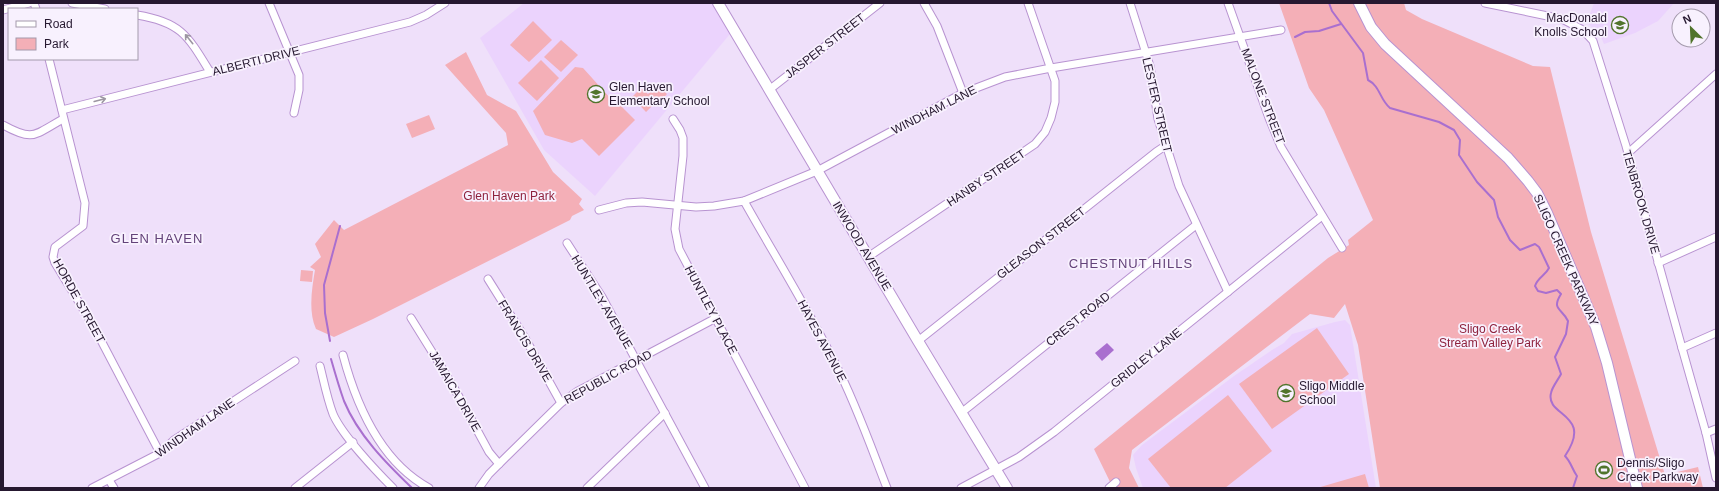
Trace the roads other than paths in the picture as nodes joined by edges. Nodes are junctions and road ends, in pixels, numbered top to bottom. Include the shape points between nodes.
1 (29, 3) edge
2 (72, 3) edge
3 (269, 3) edge
4 (445, 3) edge
5 (718, 3) edge
6 (880, 3) edge
7 (924, 3) edge
8 (1028, 3) edge
9 (1130, 3) edge
10 (1228, 3) edge
11 (1359, 3) edge
12 (1485, 3) edge
13 (1516, 6) edge
14 (10, 8) edge
15 (100, 8) edge
16 (138, 15) edge
17 (1281, 30) dead end
18 (1240, 37) junction
19 (290, 52) junction
20 (1145, 52) junction
21 (49, 60) edge
22 (1051, 68) junction
23 (210, 72) junction
24 (1716, 74) edge
25 (769, 90) junction
26 (963, 93) junction
27 (62, 110) junction
28 (294, 113) dead end
29 (63, 119) junction
30 (673, 120) dead end
31 (3, 125) edge
32 (1165, 146) junction
33 (1628, 154) junction
34 (817, 171) junction
35 (744, 201) junction
36 (678, 206) junction
37 (599, 210) dead end
38 (1322, 216) junction
39 (1196, 225) junction
40 (1716, 237) edge
41 (567, 243) dead end
42 (1342, 248) dead end
43 (868, 257) junction
44 (1658, 263) junction
45 (488, 280) dead end
46 (1228, 292) junction
47 (411, 318) dead end
48 (716, 318) junction
49 (1716, 332) edge
50 (918, 341) junction
51 (1682, 348) junction
52 (343, 355) dead end
53 (637, 360) junction
54 (295, 361) dead end
55 (320, 366) dead end
56 (561, 403) junction
57 (665, 413) junction
58 (961, 413) junction
59 (1716, 429) edge
60 (1706, 433) junction
61 (353, 442) junction
62 (160, 453) junction
63 (498, 464) junction
64 (996, 470) junction
65 (1716, 478) edge
66 (109, 480) junction
67 (1116, 482) dead end
68 (92, 488) edge
69 (114, 488) edge
70 (295, 488) edge
71 (393, 488) edge
72 (429, 488) edge
73 (479, 488) edge
74 (588, 488) edge
75 (705, 488) edge
76 (805, 488) edge
77 (887, 488) edge
78 (961, 488) edge
79 (1007, 488) edge
80 (1109, 488) edge
81 (1637, 488) edge

1 - 14 street
2 - 15 street
3 - 19 street
4 - 19 street, ALBERTI DRIVE via 410,22
5 - 25 street, INWOOD AVENUE
6 - 25 street, JASPER STREET
7 - 26 street via 937,26
8 - 22 street, HANBY STREET
9 - 20 street, LESTER STREET
10 - 18 street, MALONE STREET
11 - 81 street, SLIGO CREEK PARKWAY via 1371,27 1385,44 1508,158 1537,193 1596,327 1607,362
12 - 13 street, TENBROOK DRIVE
13 - 33 street, TENBROOK DRIVE via 1562,19 1583,30 1593,41
23 -> 16 street via 196,48 183,33 170,24
17 - 18 street, WINDHAM LANE
18 - 20 street, WINDHAM LANE
18 - 38 street, MALONE STREET via 1281,148
19 - 23 street, ALBERTI DRIVE
19 - 28 street via 299,75
20 - 22 street, WINDHAM LANE
20 - 32 street, LESTER STREET
21 - 27 street, HORDE STREET
22 - 26 street, WINDHAM LANE via 1005,77
22 - 43 street, HANBY STREET via 1055,81 1056,102 1045,132 1035,144
27 -> 23 street, ALBERTI DRIVE
24 - 33 street
25 - 34 street, INWOOD AVENUE
26 - 34 street, WINDHAM LANE
27 - 29 street, HORDE STREET
29 - 31 street via 34,135 27,136
29 - 62 street, HORDE STREET via 85,203 85,218 83,226 55,247 53,257 94,327
30 - 36 street, HUNTLEY PLACE via 683,138
32 - 39 street, LESTER STREET
32 - 50 street, GLEASON STREET
33 - 44 street, TENBROOK DRIVE
34 - 35 street, WINDHAM LANE
34 - 43 street, INWOOD AVENUE
35 - 36 street, WINDHAM LANE via 714,206
35 - 77 street, HAYES AVENUE via 837,366 863,424
36 - 37 street, WINDHAM LANE via 642,202
36 - 48 street, HUNTLEY PLACE via 675,229 679,249
38 - 42 street, MALONE STREET
38 - 46 street, GRIDLEY LANE
39 - 46 street, LESTER STREET
39 - 58 street, CREST ROAD
40 - 44 street
41 - 53 street, HUNTLEY AVENUE via 602,297
43 - 50 street, INWOOD AVENUE
44 - 51 street, TENBROOK DRIVE
45 - 56 street, FRANCIS DRIVE via 525,338
46 - 64 street, GRIDLEY LANE via 1054,432
47 - 63 street, JAMAICA DRIVE
48 - 53 street, REPUBLIC ROAD
48 - 76 street, HUNTLEY PLACE
49 - 51 street
50 - 58 street, INWOOD AVENUE
51 - 60 street, TENBROOK DRIVE
52 - 72 street via 355,394 377,436 407,472
53 - 56 street, REPUBLIC ROAD via 578,391
53 - 57 street, HUNTLEY AVENUE
54 - 62 street, WINDHAM LANE via 174,440
55 - 61 street via 334,414 340,427
56 - 63 street, REPUBLIC ROAD
57 - 74 street
57 - 75 street, HUNTLEY AVENUE
58 - 64 street, INWOOD AVENUE
59 - 60 street
60 - 65 street, TENBROOK DRIVE
61 - 70 street
61 - 71 street
62 - 66 street, WINDHAM LANE
63 - 73 street, REPUBLIC ROAD
64 - 78 street, GRIDLEY LANE
64 - 79 street, INWOOD AVENUE
66 - 68 street, WINDHAM LANE
66 - 69 street
67 - 80 street

